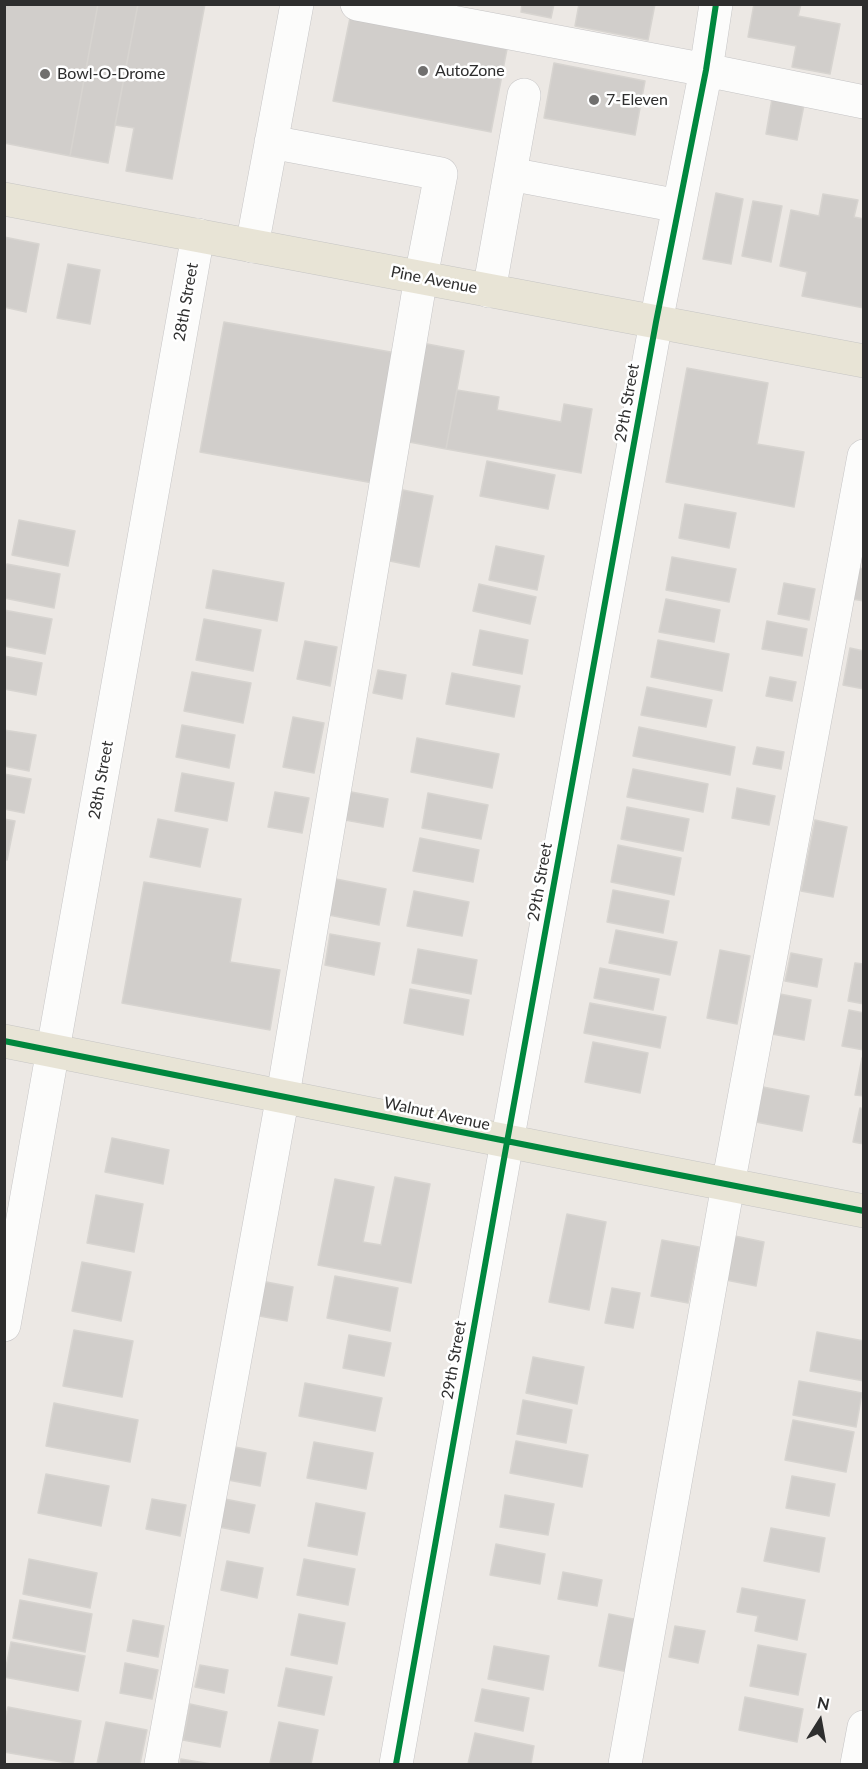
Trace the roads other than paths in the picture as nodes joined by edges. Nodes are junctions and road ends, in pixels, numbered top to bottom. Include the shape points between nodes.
1 (297, 4) edge
2 (357, 4) edge
3 (716, 4) edge
4 (706, 70) junction
5 (524, 95) dead end
6 (864, 102) edge
7 (271, 142) junction
8 (510, 174) junction
9 (4, 199) edge
10 (679, 206) junction
11 (198, 236) junction
12 (252, 246) junction
13 (421, 277) junction
14 (489, 291) junction
15 (656, 322) junction
16 (864, 361) edge
17 (864, 456) edge
18 (4, 1041) edge
19 (53, 1051) junction
20 (283, 1095) junction
21 (507, 1142) junction
22 (728, 1185) junction
23 (864, 1211) edge
24 (4, 1325) edge
25 (864, 1727) edge
26 (161, 1764) edge
27 (396, 1764) edge
28 (626, 1764) edge
29 (857, 1764) edge

1 - 7 street
2 - 4 street
3 - 4 street, 29th Street
4 - 6 street
4 - 10 street, 29th Street
5 - 8 street
7 - 12 street
7 - 13 street via 441,174
8 - 10 street
8 - 14 street
9 - 11 main road, Pine Avenue
10 - 15 street, 29th Street
11 - 12 main road, Pine Avenue
11 - 19 street, 28th Street
12 - 13 main road, Pine Avenue
13 - 14 main road, Pine Avenue
13 - 20 street
14 - 15 main road, Pine Avenue
15 - 16 main road, Pine Avenue
15 - 21 street, 29th Street
17 - 22 street
18 - 19 main road, Walnut Avenue
19 - 20 main road, Walnut Avenue
19 - 24 street, 28th Street
20 - 21 main road, Walnut Avenue
20 - 26 street
21 - 22 main road, Walnut Avenue
21 - 27 street, 29th Street
22 - 23 main road, Walnut Avenue
22 - 28 street
25 - 29 street

